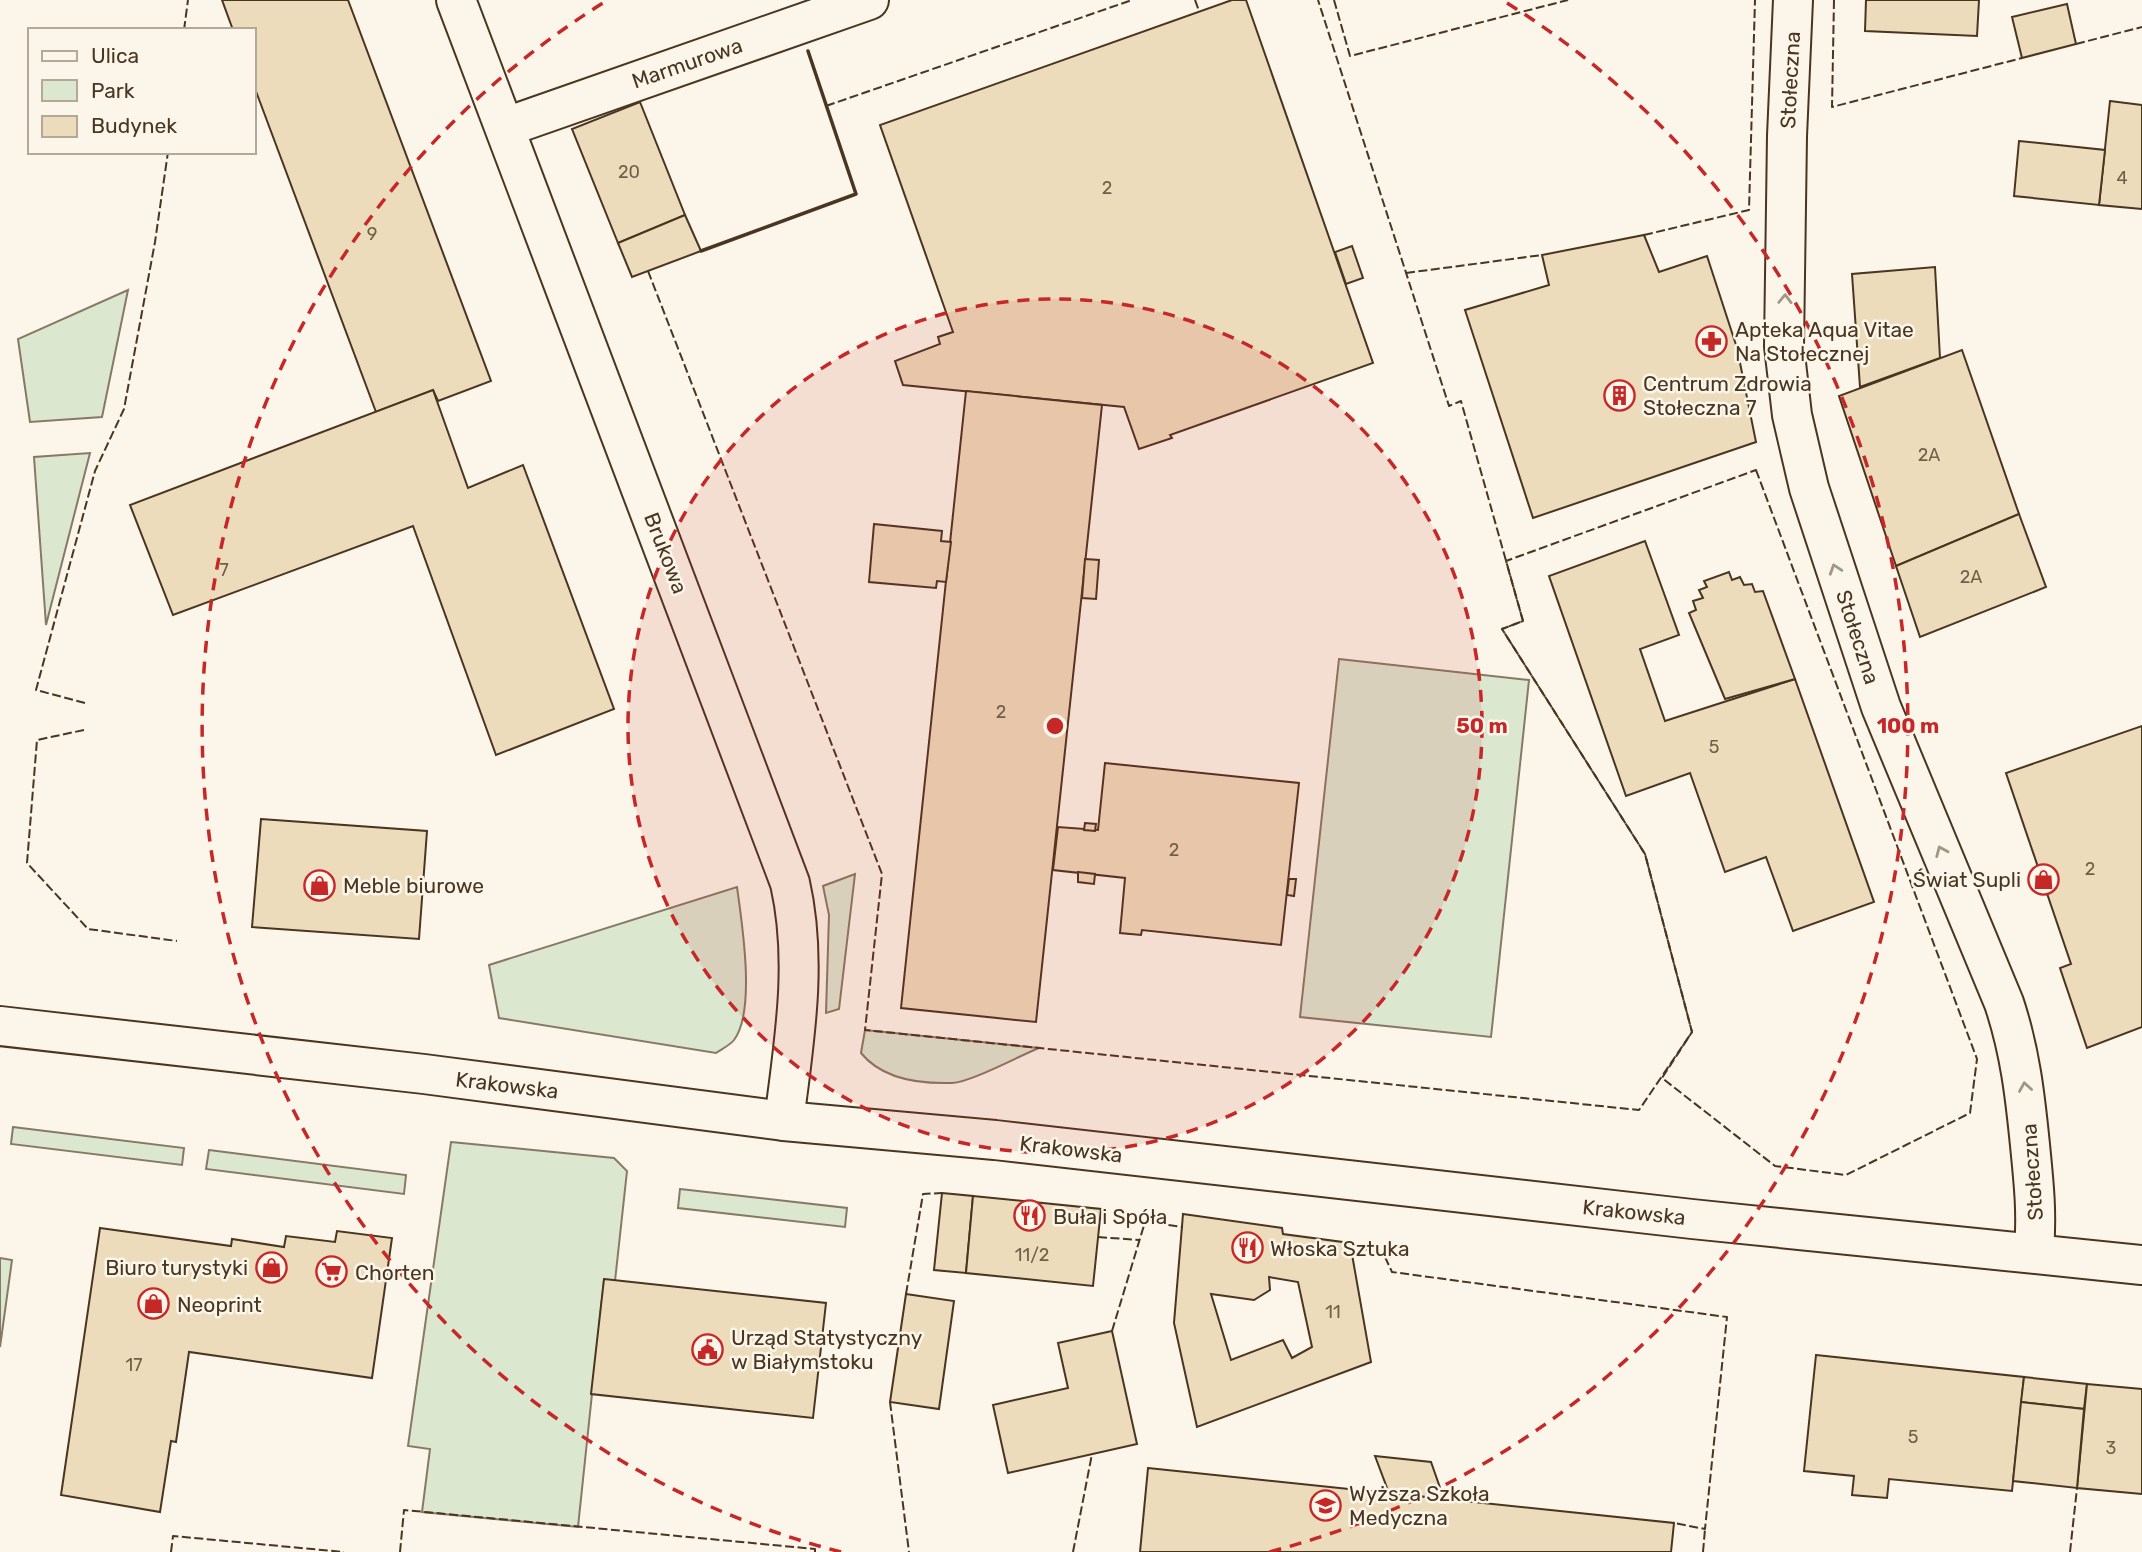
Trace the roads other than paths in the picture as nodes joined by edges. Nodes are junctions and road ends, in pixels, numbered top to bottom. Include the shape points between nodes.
1 (456, 0) edge
2 (869, 0) edge
3 (1793, 0) edge
4 (506, 127) junction
5 (0, 1026) edge
6 (784, 1121) junction
7 (2034, 1252) junction
8 (2142, 1265) edge

1 - 4 street, Brukowa
2 - 4 street, Marmurowa
7 -> 3 street, Stołeczna via 2038,1207 2017,1043 1881,707 1809,488 1792,415 1784,346
4 - 6 street, Brukowa via 790,883 800,961
5 - 6 street, Krakowska
6 - 7 street, Krakowska
7 - 8 street, Krakowska

